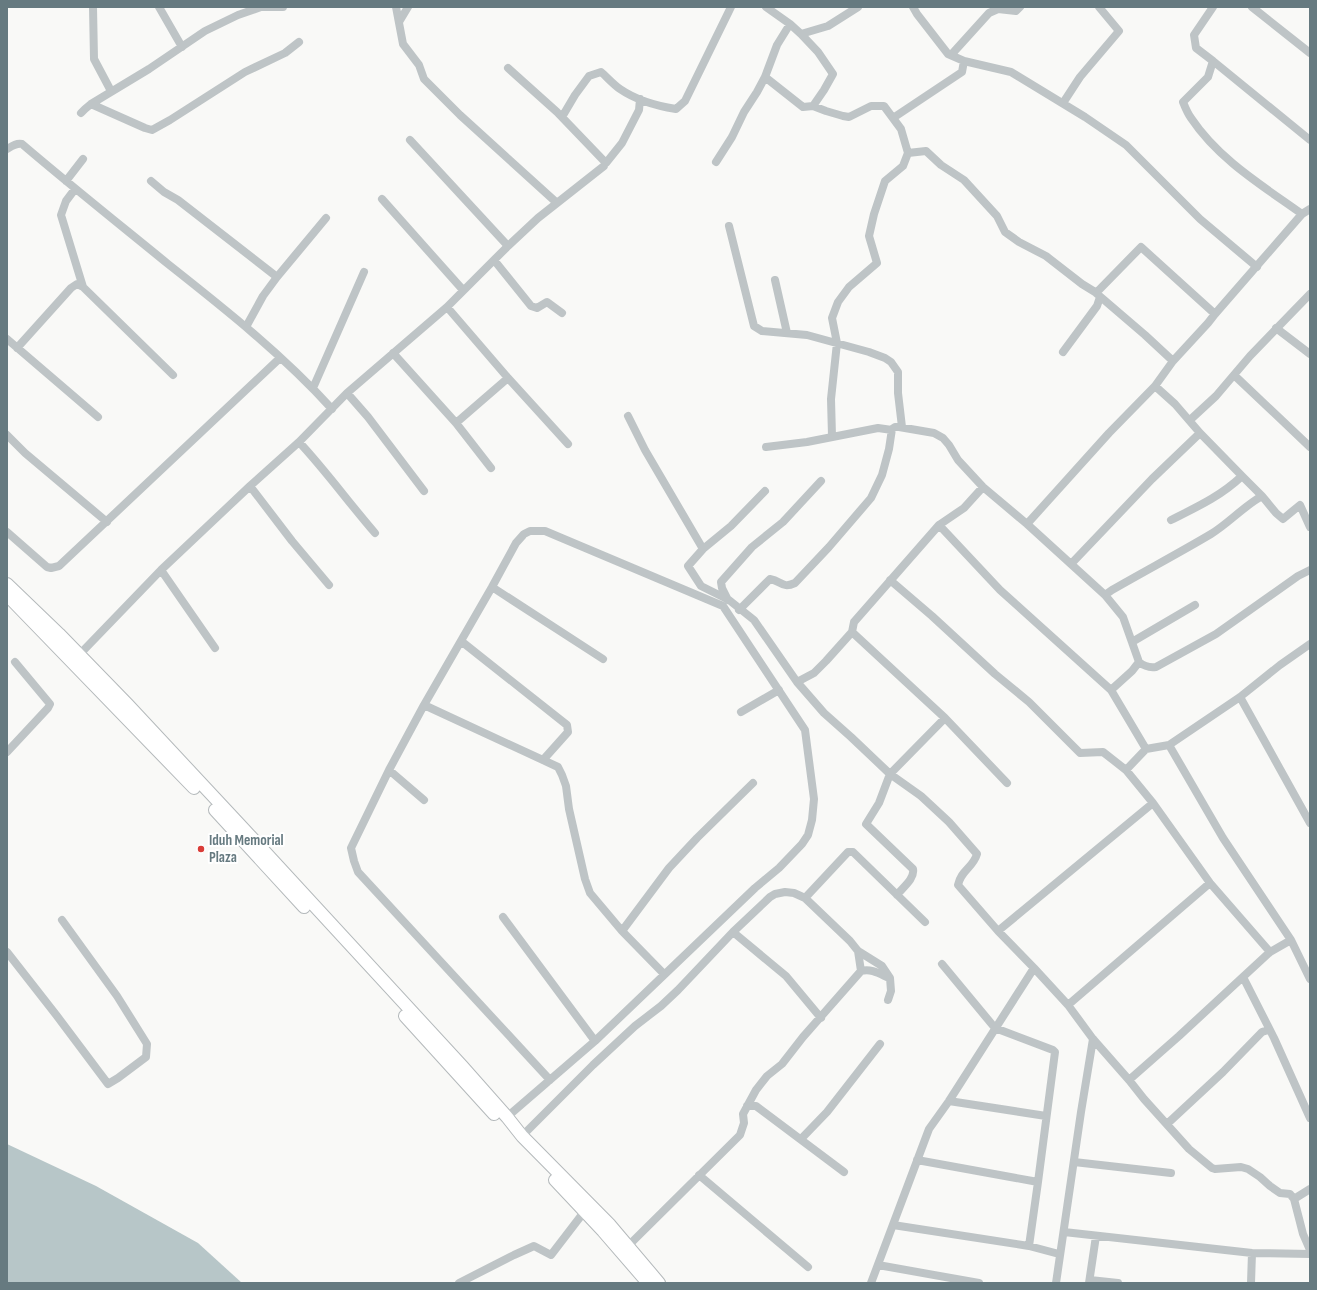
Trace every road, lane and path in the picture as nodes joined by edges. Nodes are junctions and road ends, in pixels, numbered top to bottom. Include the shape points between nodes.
1 (93, 7) edge
2 (160, 7) edge
3 (283, 7) edge
4 (396, 7) edge
5 (408, 7) edge
6 (730, 7) edge
7 (766, 7) edge
8 (858, 7) edge
9 (913, 7) edge
10 (1020, 7) edge
11 (1099, 7) edge
12 (1214, 7) edge
13 (1252, 7) edge
14 (237, 11) edge
15 (399, 22) junction
16 (790, 24) junction
17 (800, 33) junction
18 (782, 36) junction
19 (299, 42) dead end
20 (182, 47) junction
21 (1310, 53) edge
22 (951, 55) junction
23 (964, 61) junction
24 (1213, 62) junction
25 (508, 68) dead end
26 (765, 77) junction
27 (111, 92) junction
28 (640, 99) junction
29 (1063, 103) junction
30 (91, 104) junction
31 (813, 106) junction
32 (81, 114) dead end
33 (562, 117) junction
34 (893, 118) junction
35 (410, 140) dead end
36 (1310, 140) edge
37 (7, 149) edge
38 (908, 153) junction
39 (83, 159) dead end
40 (605, 162) junction
41 (716, 162) dead end
42 (66, 181) junction
43 (151, 181) dead end
44 (75, 189) junction
45 (382, 199) dead end
46 (557, 203) junction
47 (1310, 209) edge
48 (1302, 214) junction
49 (326, 218) dead end
50 (729, 226) dead end
51 (508, 246) junction
52 (494, 260) junction
53 (1257, 267) junction
54 (364, 272) dead end
55 (277, 277) junction
56 (775, 280) dead end
57 (83, 287) junction
58 (464, 290) junction
59 (1310, 294) edge
60 (1097, 295) junction
61 (447, 307) junction
62 (562, 313) dead end
63 (1215, 314) junction
64 (246, 327) junction
65 (1276, 328) junction
66 (787, 333) junction
67 (7, 339) edge
68 (837, 343) junction
69 (17, 348) junction
70 (1063, 352) dead end
71 (393, 353) junction
72 (1310, 354) edge
73 (280, 358) junction
74 (1173, 362) junction
75 (1234, 375) junction
76 (173, 376) dead end
77 (508, 378) junction
78 (1155, 386) junction
79 (313, 388) junction
80 (347, 393) junction
81 (332, 408) junction
82 (628, 416) dead end
83 (98, 417) dead end
84 (1190, 420) junction
85 (456, 423) junction
86 (902, 427) junction
87 (892, 430) junction
88 (1200, 433) junction
89 (7, 435) edge
90 (832, 436) junction
91 (299, 442) junction
92 (568, 444) dead end
93 (766, 447) dead end
94 (1310, 447) edge
95 (491, 468) dead end
96 (1242, 476) junction
97 (821, 481) dead end
98 (250, 486) junction
99 (983, 487) junction
100 (424, 491) dead end
101 (766, 491) dead end
102 (1262, 496) junction
103 (1170, 520) dead end
104 (107, 522) junction
105 (1027, 524) junction
106 (939, 525) junction
107 (1310, 527) edge
108 (7, 532) edge
109 (375, 533) dead end
110 (703, 549) junction
111 (1071, 564) junction
112 (161, 570) junction
113 (1310, 570) edge
114 (890, 580) junction
115 (7, 584) edge
116 (329, 585) dead end
117 (492, 587) junction
118 (7, 595) edge
119 (1106, 595) junction
120 (729, 600) junction
121 (1195, 605) dead end
122 (739, 610) junction
123 (852, 632) junction
124 (461, 641) junction
125 (1132, 642) junction
126 (1310, 644) edge
127 (215, 648) dead end
128 (79, 655) junction
129 (603, 659) dead end
130 (15, 662) dead end
131 (1139, 662) junction
132 (797, 682) junction
133 (779, 690) junction
134 (1111, 690) junction
135 (1240, 697) junction
136 (424, 705) junction
137 (741, 712) dead end
138 (945, 718) junction
139 (1169, 745) junction
140 (1146, 749) junction
141 (7, 752) edge
142 (543, 760) junction
143 (389, 770) junction
144 (1126, 770) junction
145 (890, 774) junction
146 (753, 783) dead end
147 (1007, 783) dead end
148 (424, 800) dead end
149 (1153, 803) junction
150 (1310, 823) edge
151 (237, 828) junction
152 (1210, 883) junction
153 (897, 895) junction
154 (805, 898) junction
155 (503, 917) dead end
156 (62, 920) dead end
157 (925, 922) dead end
158 (622, 931) junction
159 (998, 931) junction
160 (733, 932) junction
161 (1291, 940) junction
162 (858, 951) junction
163 (7, 952) edge
164 (1270, 952) junction
165 (942, 964) dead end
166 (1034, 968) junction
167 (861, 971) junction
168 (664, 974) junction
169 (1243, 977) junction
170 (890, 978) junction
171 (1310, 979) edge
172 (888, 1000) dead end
173 (1068, 1005) junction
174 (821, 1018) junction
175 (995, 1028) junction
176 (1270, 1031) junction
177 (1093, 1040) junction
178 (595, 1041) junction
179 (880, 1044) dead end
180 (550, 1080) junction
181 (1128, 1080) junction
182 (949, 1101) junction
183 (747, 1106) junction
184 (1046, 1116) junction
185 (507, 1117) junction
186 (1310, 1118) edge
187 (1167, 1124) junction
188 (522, 1136) junction
189 (801, 1139) junction
190 (917, 1160) junction
191 (1074, 1162) junction
192 (844, 1172) dead end
193 (1171, 1173) dead end
194 (699, 1176) junction
195 (1038, 1182) junction
196 (1310, 1189) edge
197 (1294, 1199) junction
198 (584, 1212) junction
199 (893, 1225) junction
200 (606, 1228) junction
201 (1064, 1232) junction
202 (1096, 1236) junction
203 (628, 1246) junction
204 (1029, 1246) junction
205 (1310, 1250) edge
206 (1252, 1253) junction
207 (1059, 1254) junction
208 (1310, 1254) edge
209 (878, 1265) junction
210 (808, 1267) dead end
211 (1089, 1282) edge
212 (458, 1283) edge
213 (648, 1283) edge
214 (659, 1283) edge
215 (871, 1283) edge
216 (979, 1283) edge
217 (1056, 1283) edge
218 (1118, 1283) edge
219 (1251, 1283) edge

1 - 27 street via 94,59
2 - 20 street
3 - 14 street
4 - 15 street
5 - 15 street
6 - 28 street via 685,101 676,109 661,107
7 - 16 street
8 - 17 street via 828,26
9 - 22 street
10 - 22 street via 1016,11 998,8 989,13
11 - 29 street via 1119,32 1080,77
12 - 24 street via 1194,35 1196,48
13 - 21 street
14 - 20 street
15 - 46 street via 403,44 419,65 424,79
16 - 17 street
16 - 18 street
17 - 18 street
17 - 31 street via 818,52 833,74
18 - 26 street
19 - 30 street via 285,53 245,72 152,130
20 - 27 street
22 - 23 street
23 - 29 street via 1011,72
23 - 34 street via 962,72
24 - 36 street
24 - 48 street via 1208,76 1183,102 1191,118 1223,155
25 - 33 street
26 - 31 street via 802,107
26 - 41 street
27 - 30 street
28 - 33 street via 619,89 601,72 588,76
28 - 40 street via 639,110 622,143
29 - 53 street via 1126,145 1200,219
30 - 32 street
31 - 34 street via 849,117 871,106 884,106
33 - 40 street
34 - 38 street via 901,129
35 - 51 street
37 - 42 street via 22,144
38 - 60 street via 926,151 940,165 964,180 997,216 1005,232 1046,256
38 - 68 street via 903,166 885,181 874,214 869,236 877,263 849,287 838,302 832,318
39 - 42 street
40 - 46 street via 604,166
42 - 44 street
43 - 55 street
44 - 57 street via 66,201 61,215
44 - 64 street
45 - 58 street
46 - 51 street
47 - 48 street
48 - 53 street
49 - 55 street
50 - 66 street via 754,326 762,331
51 - 52 street
52 - 58 street
52 - 62 street via 531,306 537,308 547,302
53 - 63 street
54 - 79 street
55 - 64 street
56 - 66 street
57 - 69 street via 77,284 72,288
57 - 76 street
58 - 61 street
59 - 65 street
60 - 63 street via 1096,293 1141,247
60 - 70 street via 1097,306
60 - 74 street
61 - 71 street
61 - 77 street
63 - 74 street
64 - 73 street
65 - 72 street
65 - 75 street
66 - 68 street
67 - 69 street
68 - 86 street via 869,352 891,362 898,372
68 - 90 street via 831,399
69 - 83 street
71 - 80 street
71 - 85 street
73 - 79 street
73 - 104 street
74 - 78 street
75 - 84 street
75 - 94 street
77 - 85 street
77 - 92 street
78 - 84 street
78 - 105 street
79 - 81 street
80 - 81 street
80 - 100 street
81 - 91 street
82 - 110 street via 644,450
84 - 88 street
85 - 95 street
86 - 87 street via 895,427
86 - 99 street via 934,433 943,438 958,460
87 - 90 street via 878,428
87 - 122 street via 878,487 853,521 795,583 789,586 770,579
88 - 96 street
88 - 111 street
89 - 104 street
90 - 93 street
91 - 98 street
91 - 109 street
96 - 102 street
96 - 103 street via 1207,503
97 - 120 street via 721,582
98 - 112 street
98 - 116 street
99 - 105 street
99 - 106 street via 964,508
101 - 110 street via 731,526
102 - 107 street via 1283,518 1300,505
102 - 119 street via 1211,533
104 - 108 street via 60,566 51,568
105 - 111 street
106 - 114 street
106 - 134 street via 1000,590
110 - 120 street via 688,566 701,586
111 - 119 street
112 - 127 street
112 - 128 street
113 - 131 street via 1216,634 1156,667
114 - 123 street via 854,622
114 - 144 street via 1029,702 1080,753 1103,752
115 - 128 highway
117 - 124 street
117 - 129 street
117 - 133 street via 516,543 524,534 530,531 545,531 723,606
118 - 151 highway
119 - 125 street via 1123,617
120 - 122 street
121 - 125 street
122 - 132 street via 754,620
123 - 132 street via 814,673
123 - 138 street
124 - 136 street
124 - 142 street via 567,725 568,732
125 - 131 street
126 - 135 street
128 - 151 highway
130 - 141 street via 50,704
131 - 134 street
132 - 145 street via 824,713
133 - 137 street
133 - 168 street via 805,730 814,799 808,835 779,868
134 - 140 street
135 - 139 street
135 - 150 street
136 - 142 street
136 - 143 street
138 - 145 street
138 - 147 street
139 - 140 street
139 - 161 street via 1223,838
140 - 144 street
142 - 158 street via 558,767 562,775 590,893
143 - 148 street
143 - 180 street via 351,848 358,872
144 - 149 street
145 - 153 street via 879,803 866,824 913,869 914,873 910,880
145 - 159 street via 921,796 949,822 977,854 960,877 958,886
146 - 158 street via 669,868
149 - 152 street
149 - 159 street
151 - 185 highway
151 - 198 highway
152 - 164 street
152 - 173 street
153 - 154 street via 850,851
153 - 157 street
154 - 160 street via 794,893 775,894
154 - 162 street
155 - 178 street
156 - 163 street via 117,996 147,1044 146,1057 108,1084
158 - 168 street
159 - 166 street
160 - 174 street via 786,976
160 - 188 street via 678,990 593,1065
161 - 164 street
161 - 171 street
162 - 167 street
162 - 170 street via 882,966
164 - 169 street
165 - 175 street
166 - 173 street
166 - 175 street
167 - 170 street via 872,970
167 - 174 street
168 - 178 street
169 - 176 street
169 - 181 street
170 - 172 street via 891,991
173 - 177 street
174 - 183 street via 782,1064 767,1076
175 - 182 street
175 - 184 street via 1055,1052
176 - 186 street
176 - 187 street via 1262,1032
177 - 181 street
177 - 191 street
178 - 180 street
179 - 189 street via 827,1112
180 - 185 street
181 - 187 street
182 - 184 street
182 - 190 street via 929,1129
183 - 189 street via 756,1106
183 - 194 street via 743,1114 744,1123 740,1135
184 - 195 street
185 - 188 highway
187 - 197 street via 1189,1149 1212,1168 1241,1167 1260,1177 1280,1193 1290,1194
188 - 200 highway
189 - 192 street
190 - 195 street
190 - 199 street
191 - 193 street
191 - 201 street
194 - 203 street
194 - 210 street
195 - 204 street
196 - 197 street
197 - 205 street
198 - 200 highway
198 - 212 street via 551,1255 534,1246
199 - 204 street
199 - 209 street
200 - 203 highway
200 - 213 highway
201 - 202 street
201 - 207 street
202 - 206 street
202 - 211 street
203 - 214 highway
204 - 207 street
206 - 208 street
206 - 219 street
207 - 217 street
209 - 215 street
209 - 216 street
211 - 218 street

